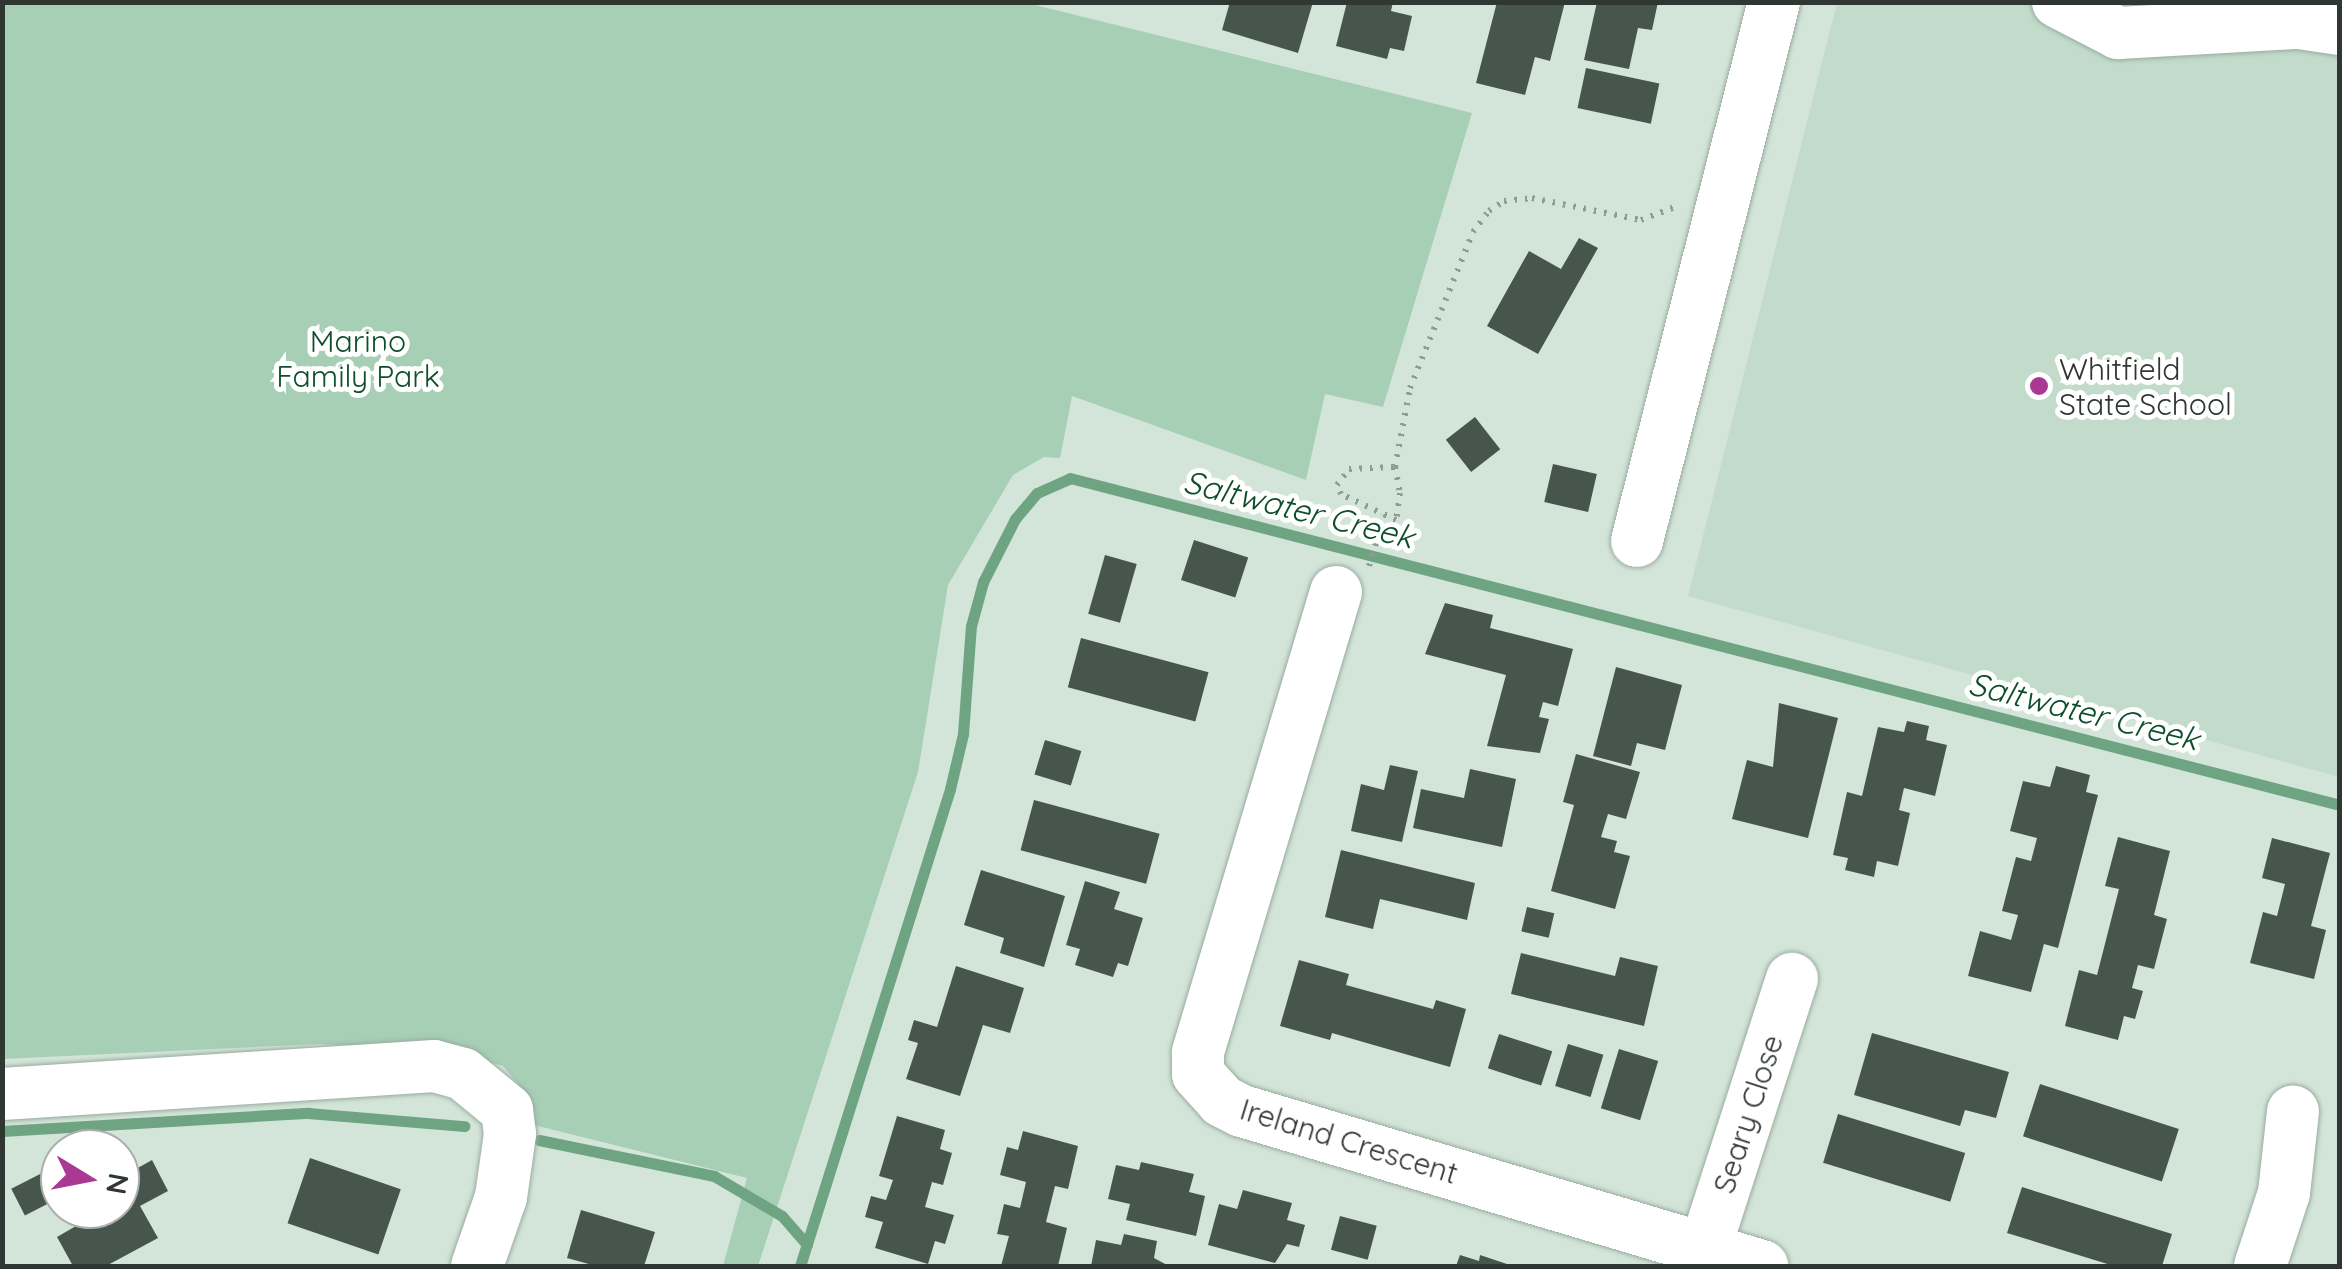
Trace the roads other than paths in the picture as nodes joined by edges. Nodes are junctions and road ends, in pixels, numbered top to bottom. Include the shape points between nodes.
1 (1774, 2) edge
2 (2058, 2) edge
3 (2340, 29) edge
4 (1637, 541) dead end
5 (1352, 582) road end
6 (1792, 979) dead end
7 (2, 1094) edge
8 (2293, 1111) dead end
9 (1704, 1248) junction
10 (477, 1266) edge
11 (1762, 1266) edge
12 (2260, 1266) edge

1 - 4 street
2 - 3 street via 2118,33 2299,24
5 - 9 street, Ireland Crescent via 1198,1053 1198,1074 1222,1101 1242,1111
6 - 9 street, Seary Close
7 - 10 street via 434,1066 463,1074 507,1110 507,1165
8 - 12 street via 2284,1194
9 - 11 street, Ireland Crescent

